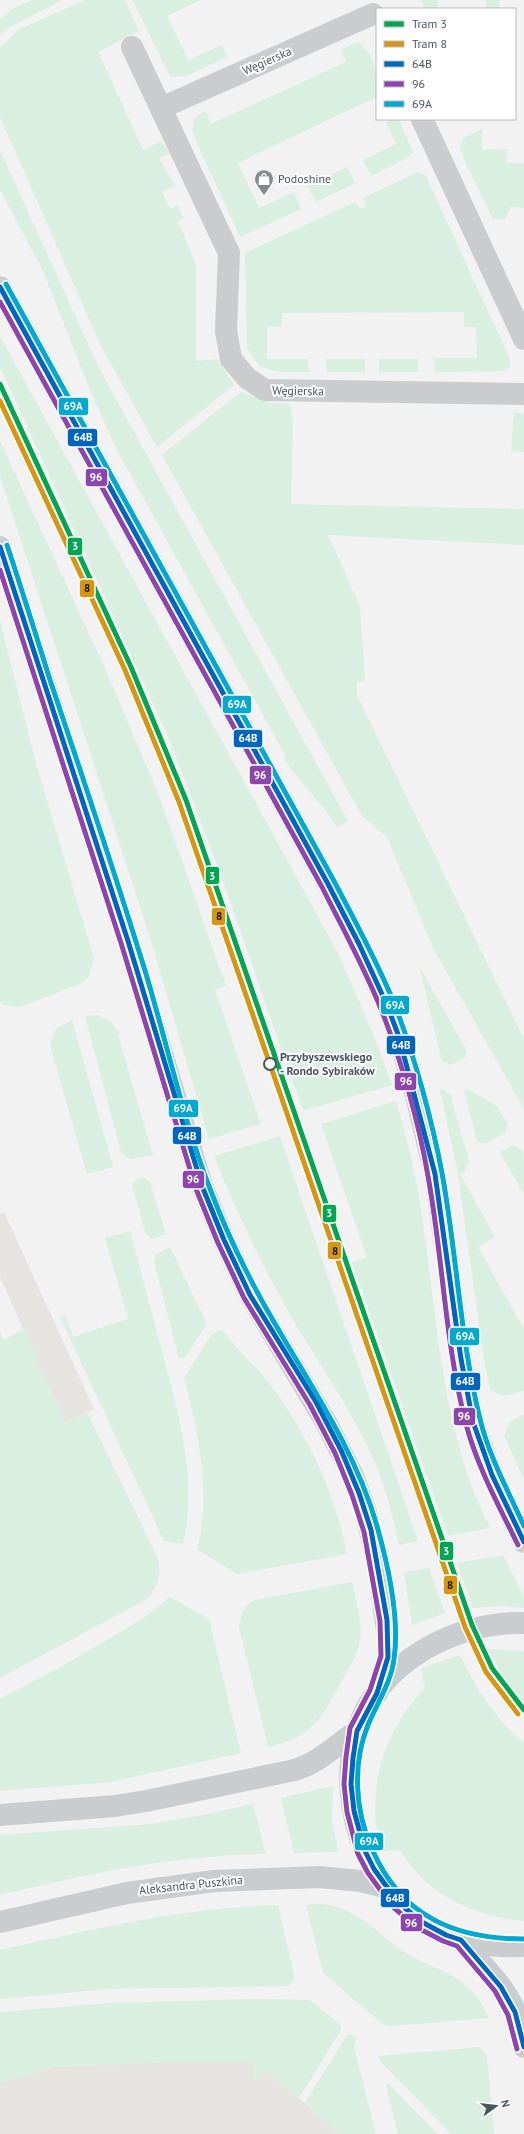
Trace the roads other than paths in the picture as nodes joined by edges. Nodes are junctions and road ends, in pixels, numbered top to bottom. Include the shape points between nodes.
1 (372, 12) edge
2 (132, 46) dead end
3 (161, 108) junction
4 (422, 120) edge
5 (0, 287) edge
6 (524, 339) edge
7 (524, 394) edge
8 (0, 547) edge
9 (524, 1542) edge
10 (524, 1623) edge
11 (377, 1694) junction
12 (358, 1731) junction
13 (0, 1815) edge
14 (385, 1887) junction
15 (0, 1922) edge
16 (461, 1940) junction
17 (524, 1946) edge
18 (524, 2047) edge

1 - 3 street, Węgierska
2 - 3 street, Węgierska
3 - 7 street, Węgierska via 229,253 226,331 231,359 246,378 266,390
4 - 6 street
5 - 9 main road via 328,884 387,1005 416,1096 435,1174 462,1366 473,1422 492,1475
8 - 11 main road via 128,941 202,1186 250,1295 327,1424 353,1476 366,1512 379,1572 388,1638 388,1657
10 - 11 main road via 488,1625 444,1639 407,1662
11 - 12 main road
12 - 13 main road via 318,1761 295,1770 146,1802
12 - 14 main road via 351,1784 354,1811 365,1851
14 - 15 main road, Aleksandra Puszkina via 361,1881 319,1877 214,1881 127,1893
14 - 16 main road via 396,1901 420,1921
16 - 17 main road via 491,1946
16 - 18 main road via 512,2004

